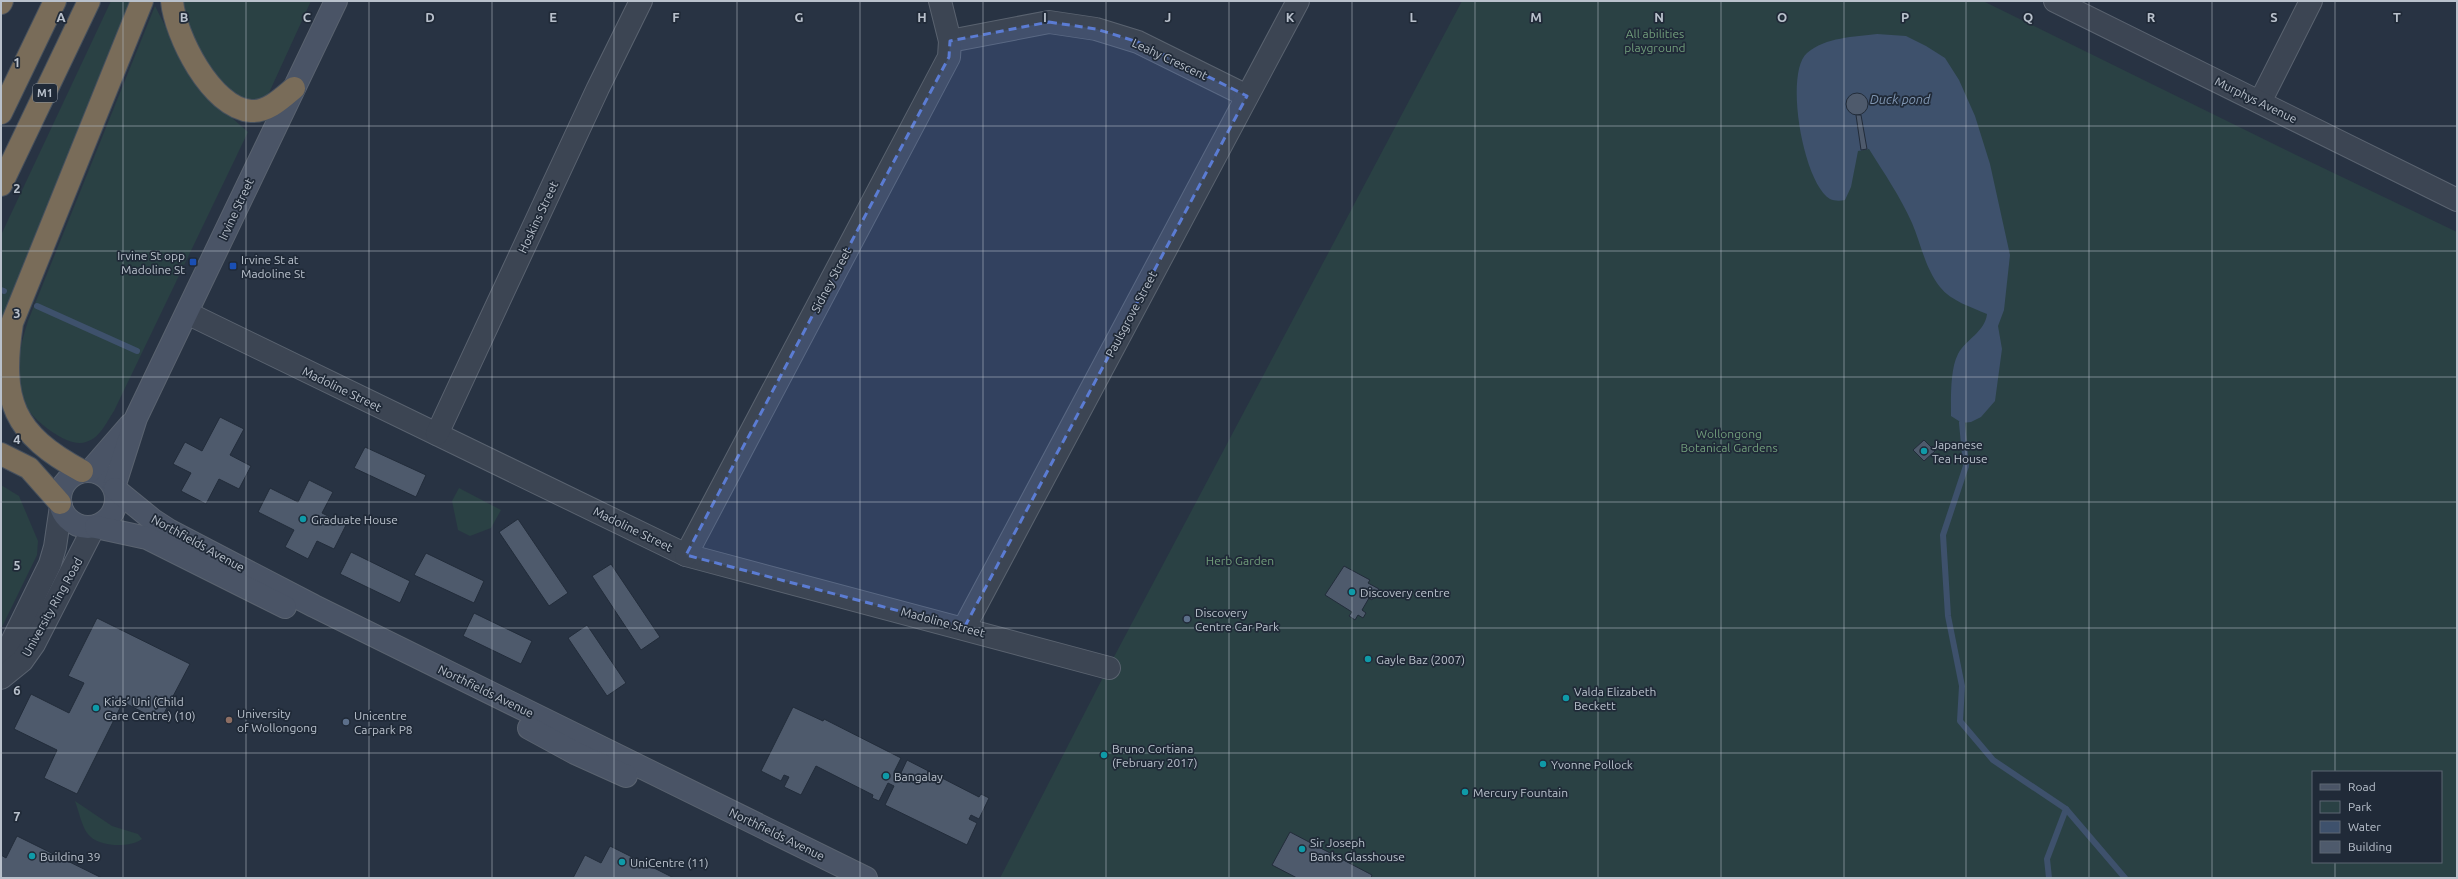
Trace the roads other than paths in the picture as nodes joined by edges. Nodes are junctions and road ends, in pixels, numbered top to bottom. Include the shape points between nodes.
1 (55, 1) edge
2 (89, 1) edge
3 (142, 1) edge
4 (172, 1) edge
5 (336, 1) edge
6 (641, 1) edge
7 (940, 1) edge
8 (1298, 1) edge
9 (2055, 1) edge
10 (2311, 1) edge
11 (950, 41) junction
12 (294, 88) junction
13 (1247, 96) junction
14 (2260, 102) junction
15 (1, 113) edge
16 (1, 185) edge
17 (2457, 200) edge
18 (187, 313) junction
19 (136, 418) junction
20 (437, 434) junction
21 (1, 454) edge
22 (86, 471) junction
23 (114, 488) junction
24 (61, 505) junction
25 (95, 527) junction
26 (686, 554) junction
27 (964, 628) junction
28 (1, 664) edge
29 (1108, 668) dead end
30 (1, 678) edge
31 (833, 878) edge
32 (866, 878) edge

1 - 15 highway, M1
2 - 16 highway, M1
3 - 22 highway via 12,323 4,360 7,396 18,423 44,448
4 - 12 highway via 176,26 184,44 208,80 229,102 251,111 261,110
5 - 12 main road, Irvine Street
6 - 20 street, Hoskins Street
7 - 11 street, Sidney Street
8 - 13 street, Paulsgrove Street
9 - 14 street, Murphys Avenue
10 - 14 street
11 - 13 street, Leahy Crescent via 1049,22 1096,29 1138,42
11 - 26 street, Sidney Street via 949,57
12 - 18 main road, Irvine Street
13 - 27 street, Paulsgrove Street
14 - 17 street, Murphys Avenue
18 - 19 main road, Irvine Street
18 - 20 street, Madoline Street
19 - 22 main road, Irvine Street
19 - 23 main road, Irvine Street
20 - 26 street, Madoline Street
21 - 24 highway via 29,468
22 - 23 main road via 102,474
22 - 24 main road via 73,475 65,483 61,492
23 - 25 main road via 117,499 115,510 106,522
23 - 32 main road, Northfields Avenue via 170,531 314,606
24 - 25 main road via 73,523 83,527
24 - 28 street, University Ring Road via 50,564
25 - 30 street, University Ring Road via 34,644 22,661
25 - 31 main road, Northfields Avenue via 147,538 160,544 520,723 575,753 621,773
26 - 27 street, Madoline Street
27 - 29 street, Madoline Street

